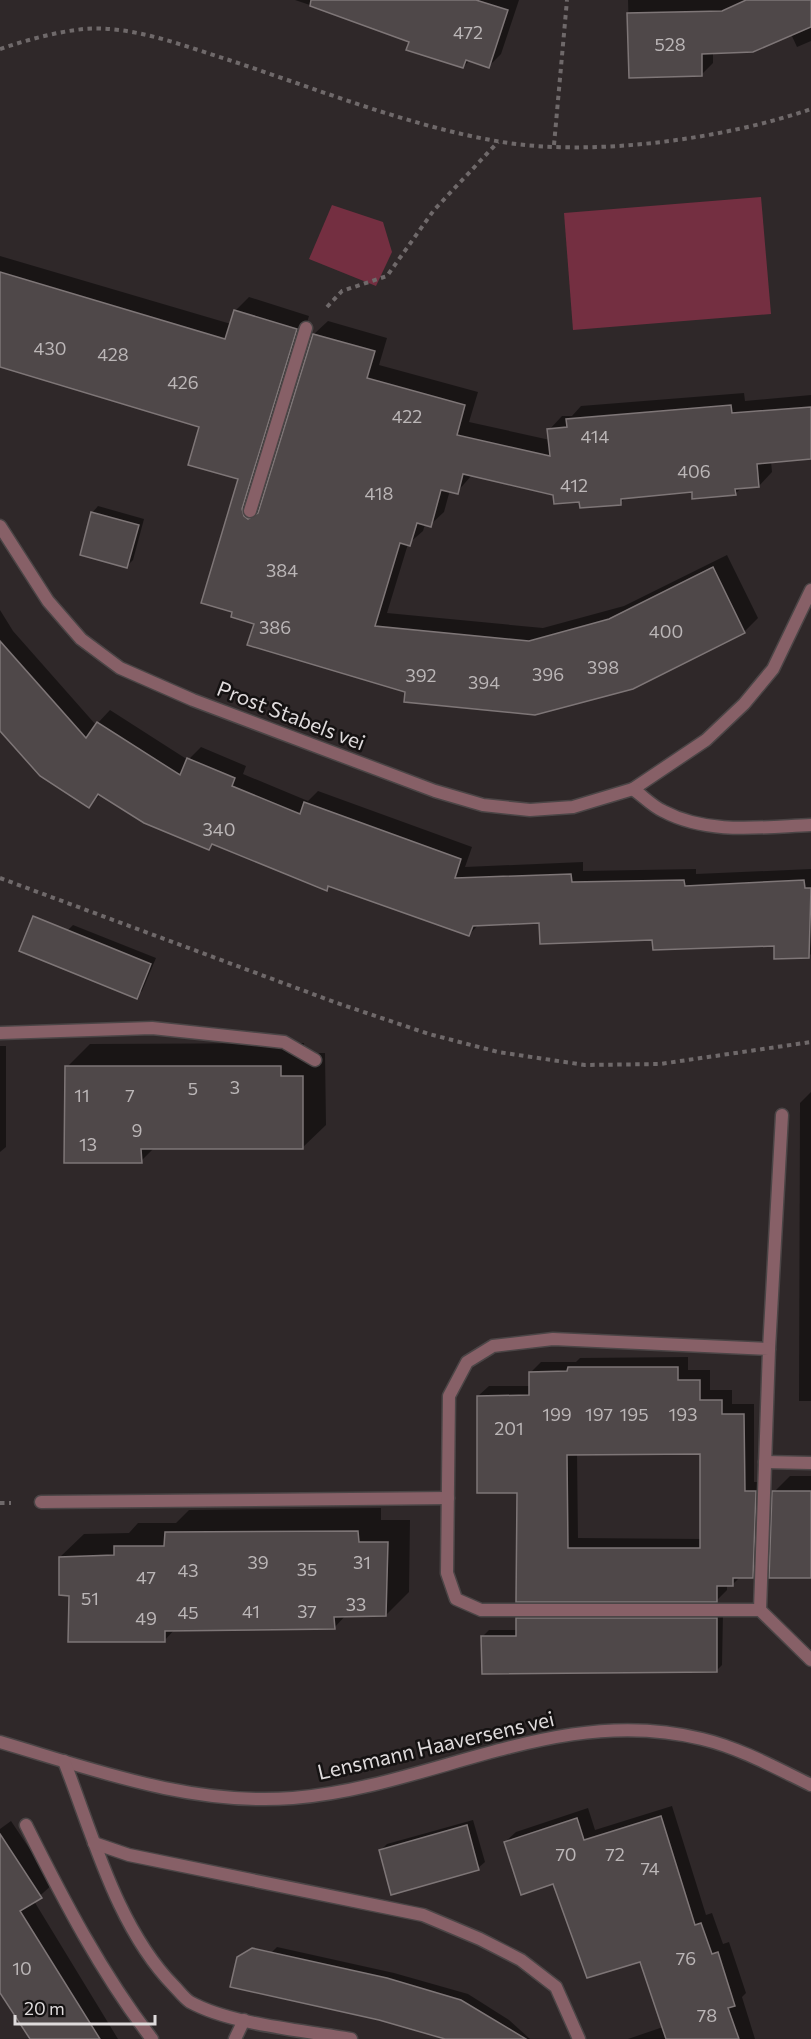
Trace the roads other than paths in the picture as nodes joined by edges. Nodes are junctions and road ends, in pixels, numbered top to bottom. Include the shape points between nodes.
1 (306, 328) road end
2 (250, 511) dead end
3 (0, 526) edge
4 (811, 590) edge
5 (633, 789) junction
6 (811, 825) edge
7 (0, 1033) edge
8 (315, 1060) dead end
9 (782, 1115) dead end
10 (769, 1350) junction
11 (765, 1462) junction
12 (811, 1463) edge
13 (448, 1498) junction
14 (41, 1502) dead end
15 (760, 1610) junction
16 (811, 1660) edge
17 (0, 1742) edge
18 (64, 1761) junction
19 (811, 1785) edge
20 (26, 1825) dead end
21 (94, 1843) junction
22 (244, 2020) junction
23 (152, 2039) edge
24 (235, 2039) edge
25 (351, 2039) edge
26 (579, 2039) edge

1 - 2 street
3 - 5 street, Prost Stabels vei via 48,601 81,639 120,668 173,692 435,791 483,805 530,810 573,807
4 - 5 street, Prost Stabels vei via 773,669 744,704 706,740
5 - 6 street via 662,811 692,823 717,827
7 - 8 street via 152,1028 284,1042
9 - 10 street
10 - 11 street
10 - 13 street via 553,1339 493,1346 467,1362 449,1396
11 - 12 street
11 - 15 street
13 - 14 street
13 - 15 street via 447,1573 456,1599 481,1610
15 - 16 street
17 - 18 street, Lensmann Haaversens vei
18 - 19 street, Lensmann Haaversens vei via 174,1791 232,1799 293,1798 354,1789 524,1742 583,1732 644,1730 703,1739
18 - 21 street
20 - 23 street via 70,1914
21 - 22 street via 136,1935 161,1973 189,2001
21 - 26 street via 129,1855 423,1916 480,1939 520,1960 556,1987
22 - 24 street
22 - 25 street

